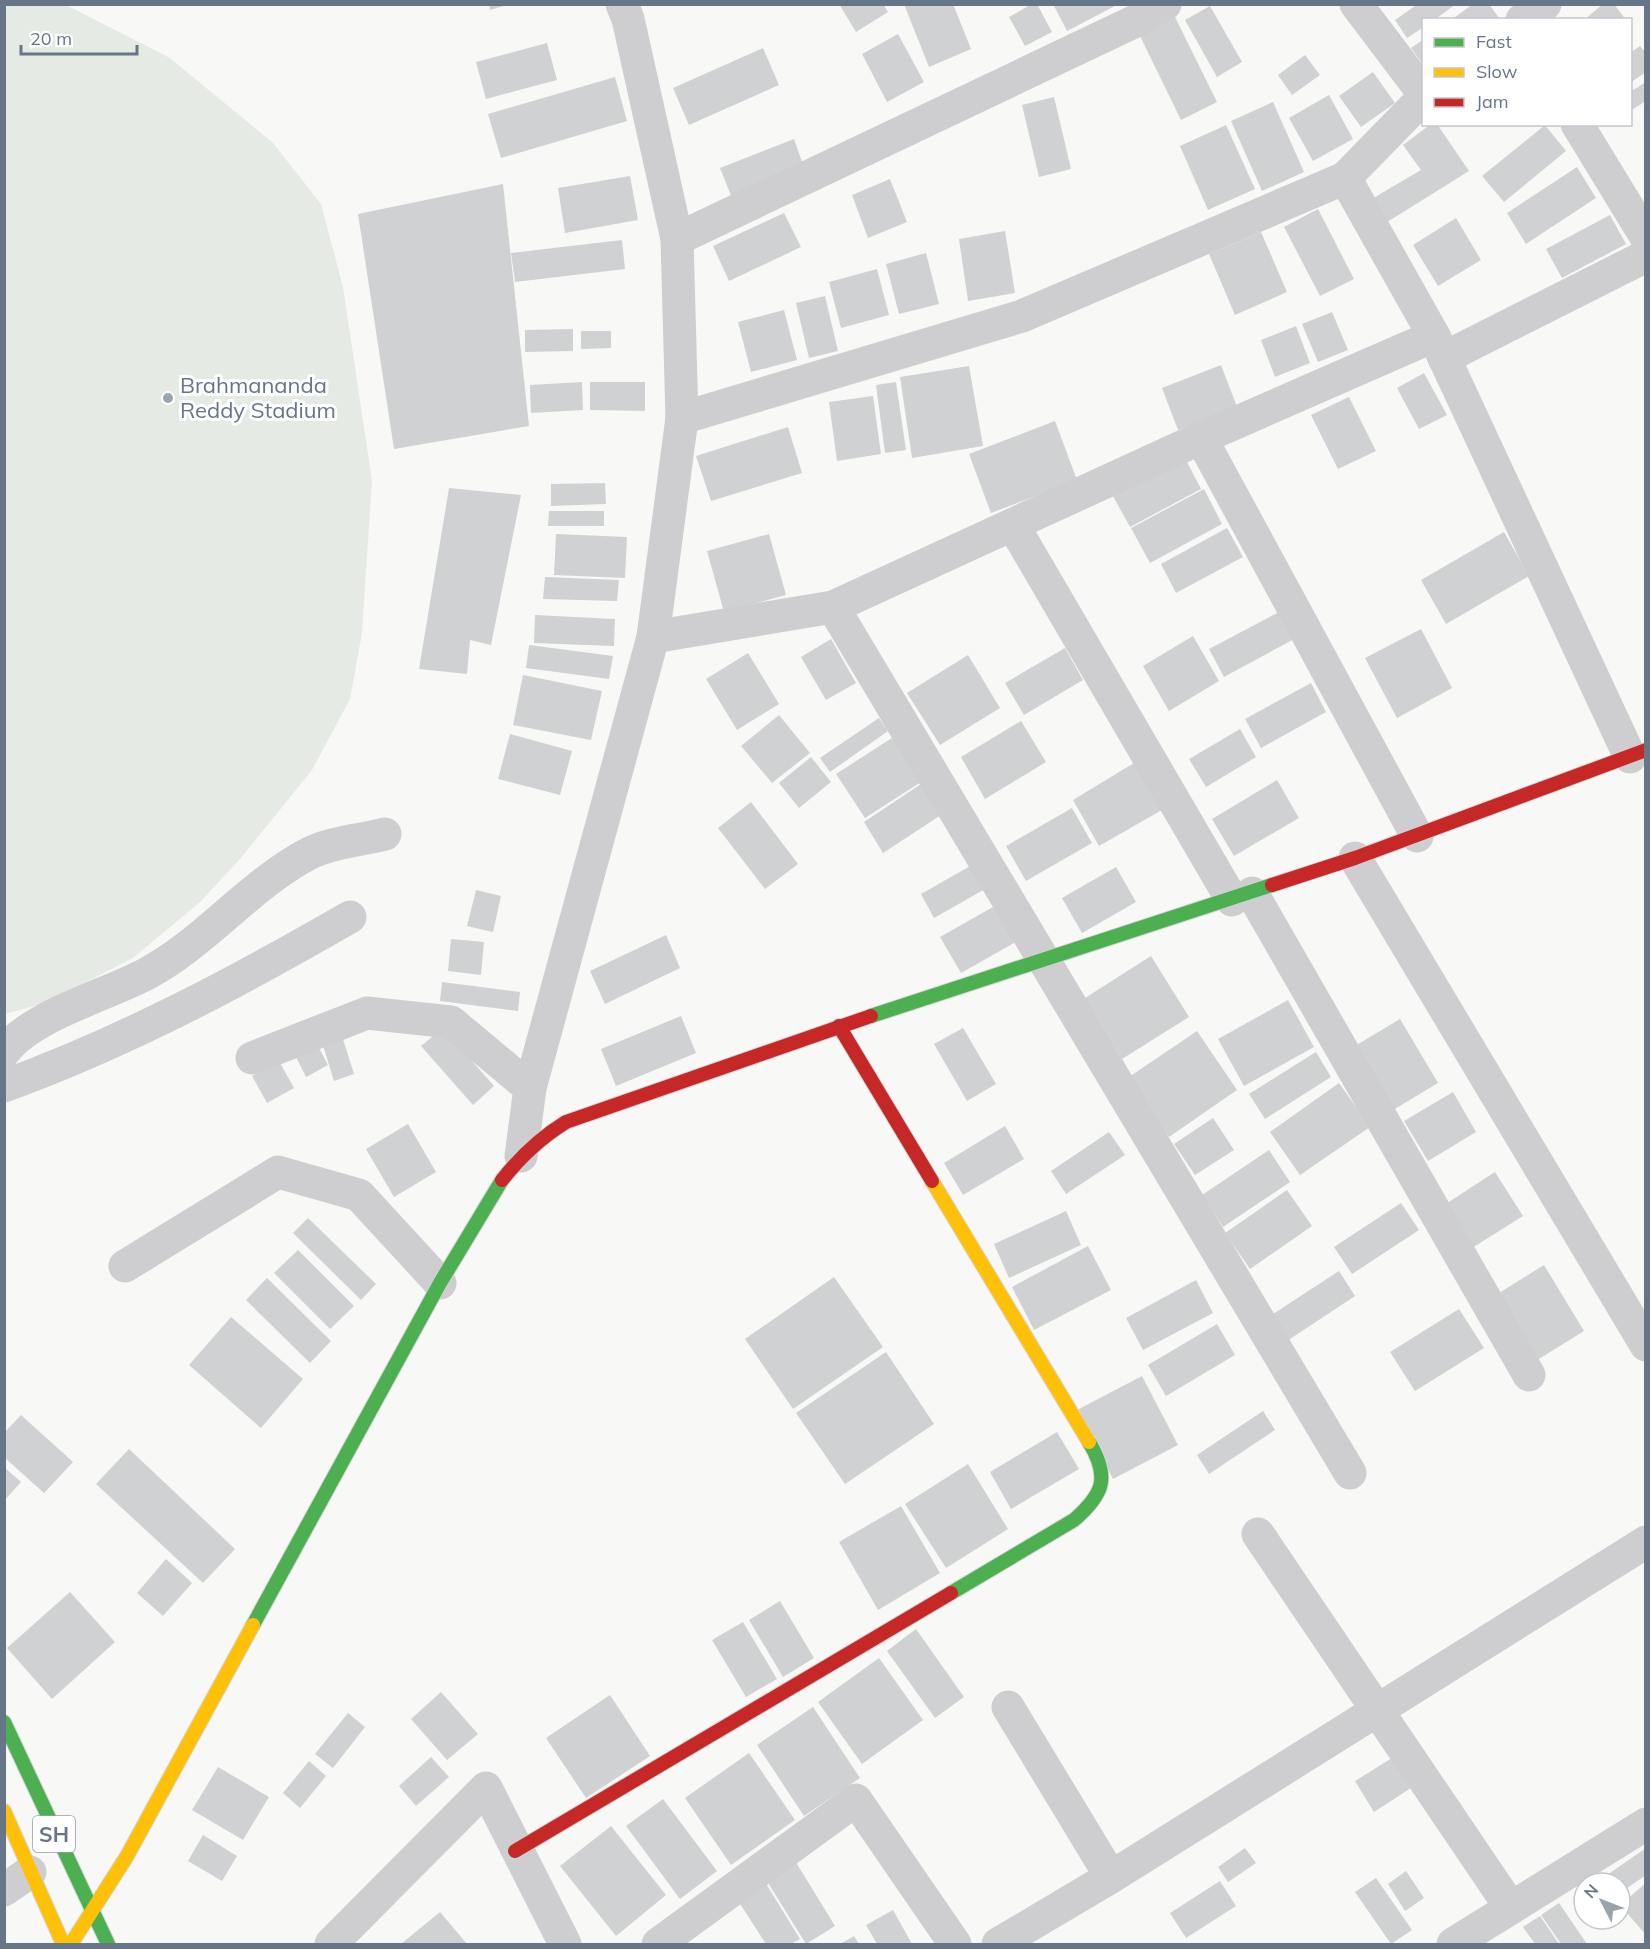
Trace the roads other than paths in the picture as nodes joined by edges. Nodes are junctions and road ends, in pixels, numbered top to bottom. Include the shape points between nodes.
1 (1356, 4) edge
2 (1502, 4) edge
3 (1545, 4) edge
4 (634, 9) edge
5 (1149, 9) edge
6 (1511, 18) edge
7 (1525, 18) edge
8 (1422, 92) edge
9 (1422, 97) edge
10 (1578, 126) edge
11 (1345, 178) junction
12 (1646, 237) edge
13 (677, 239) junction
14 (1646, 256) edge
15 (1439, 347) junction
16 (682, 418) junction
17 (1201, 438) junction
18 (1013, 525) junction
19 (832, 607) junction
20 (653, 637) junction
21 (1638, 754) edge
22 (385, 834) dead end
23 (1417, 836) junction
24 (1355, 858) junction
25 (1242, 896) junction
26 (350, 917) dead end
27 (1044, 960) junction
28 (839, 1026) junction
29 (4, 1052) edge
30 (252, 1058) dead end
31 (4, 1086) edge
32 (530, 1088) junction
33 (521, 1156) junction
34 (124, 1266) dead end
35 (440, 1283) junction
36 (1646, 1345) edge
37 (1529, 1375) dead end
38 (1350, 1473) dead end
39 (1258, 1534) dead end
40 (1646, 1542) edge
41 (1008, 1707) dead end
42 (1379, 1710) junction
43 (4, 1722) edge
44 (4, 1811) edge
45 (1646, 1824) edge
46 (515, 1851) junction
47 (1111, 1877) junction
48 (17, 1881) edge
49 (1511, 1908) junction
50 (91, 1913) junction
51 (63, 1944) edge
52 (71, 1944) edge
53 (108, 1944) edge
54 (331, 1944) edge
55 (565, 1944) edge
56 (658, 1944) edge
57 (955, 1944) edge
58 (998, 1944) edge
59 (1453, 1944) edge

1 - 8 street
2 - 6 street
3 - 7 street
4 - 13 street
5 - 13 street
9 - 11 street
10 - 12 street
11 - 15 street
11 - 16 street via 1022,316
13 - 16 street
14 - 15 street
15 - 17 street
15 - 21 street
16 - 20 street
17 - 18 street
17 - 23 street
18 - 19 street
18 - 25 street
19 - 20 street
19 - 27 street
20 - 32 street
21 - 23 street
22 - 29 street via 314,852 286,866 176,955 146,974 28,1028
23 - 24 street
24 - 25 street
24 - 36 street
25 - 27 street
25 - 37 street
26 - 31 street via 256,971 62,1065
27 - 28 street
27 - 38 street
28 - 33 street via 566,1122
28 - 46 street via 1100,1460 1103,1482 1099,1499 1074,1520
30 - 32 street via 367,1013 409,1017 451,1022
32 - 33 street
33 - 35 street via 502,1180
34 - 35 street via 278,1172 359,1196
35 - 50 street via 127,1856
39 - 42 street
40 - 42 street
41 - 47 street
42 - 47 street
42 - 49 street
43 - 50 street, SH
44 - 48 street, SH
45 - 49 street
46 - 54 street via 486,1788
46 - 55 street
47 - 58 street
48 - 51 street, SH
49 - 59 street
50 - 52 street
50 - 53 street, SH
56 - 57 street via 856,1800

